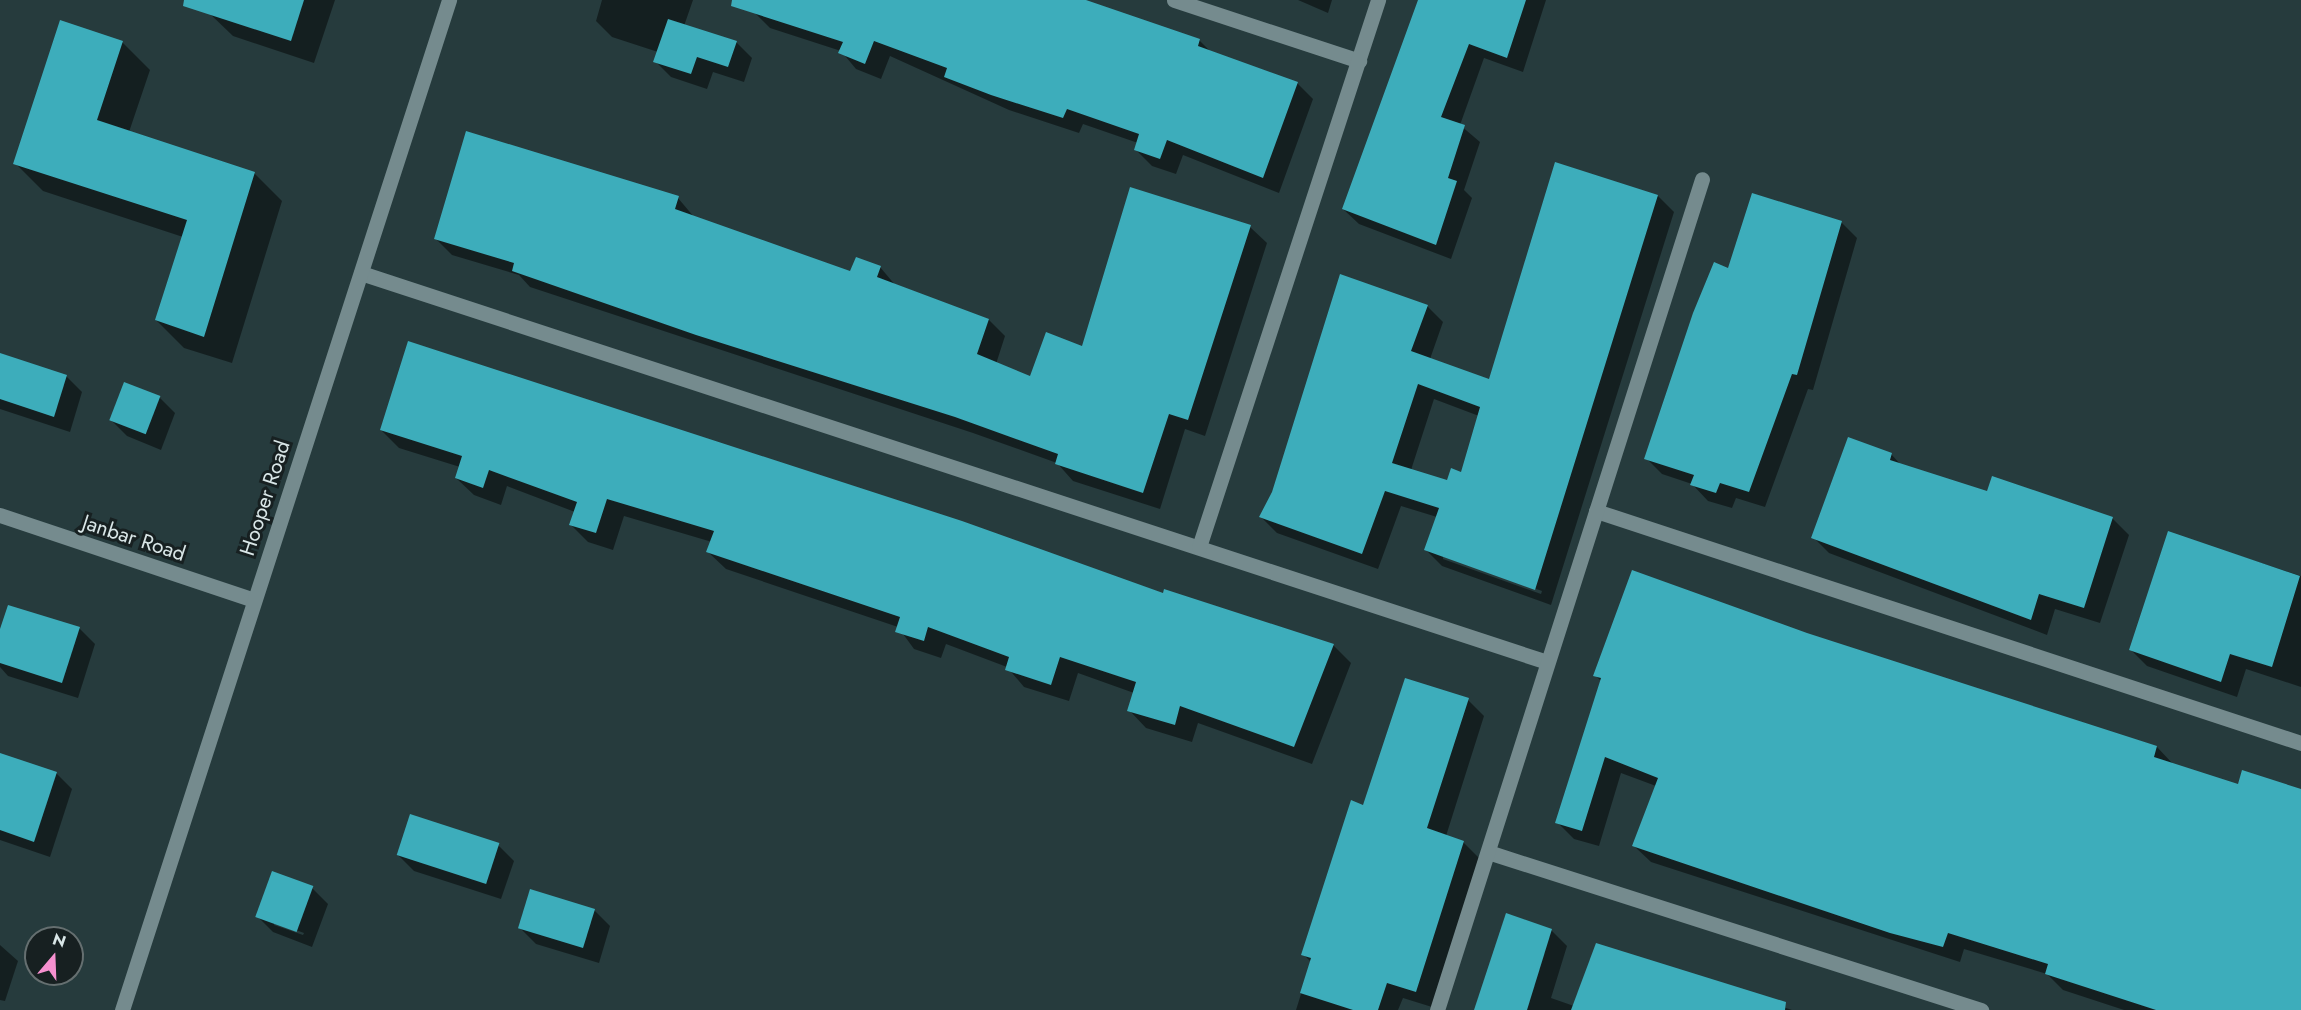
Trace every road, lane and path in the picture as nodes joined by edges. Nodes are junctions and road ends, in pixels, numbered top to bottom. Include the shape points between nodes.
1 (449, 0) edge
2 (1174, 0) edge
3 (1378, 0) edge
4 (1359, 61) junction
5 (1702, 179) dead end
6 (361, 273) junction
7 (1596, 511) junction
8 (0, 515) edge
9 (1199, 547) junction
10 (254, 600) junction
11 (1547, 662) junction
12 (2301, 743) edge
13 (1488, 852) junction
14 (122, 1010) edge
15 (1437, 1010) edge
16 (1981, 1010) edge

1 - 6 street, Hooper Road
2 - 4 street
3 - 4 street
4 - 9 street
5 - 7 street
6 - 9 street
6 - 10 street, Hooper Road
7 - 11 street
7 - 12 street
8 - 10 street, Janbar Road
9 - 11 street
10 - 14 street, Hooper Road
11 - 13 street
13 - 15 street
13 - 16 street

